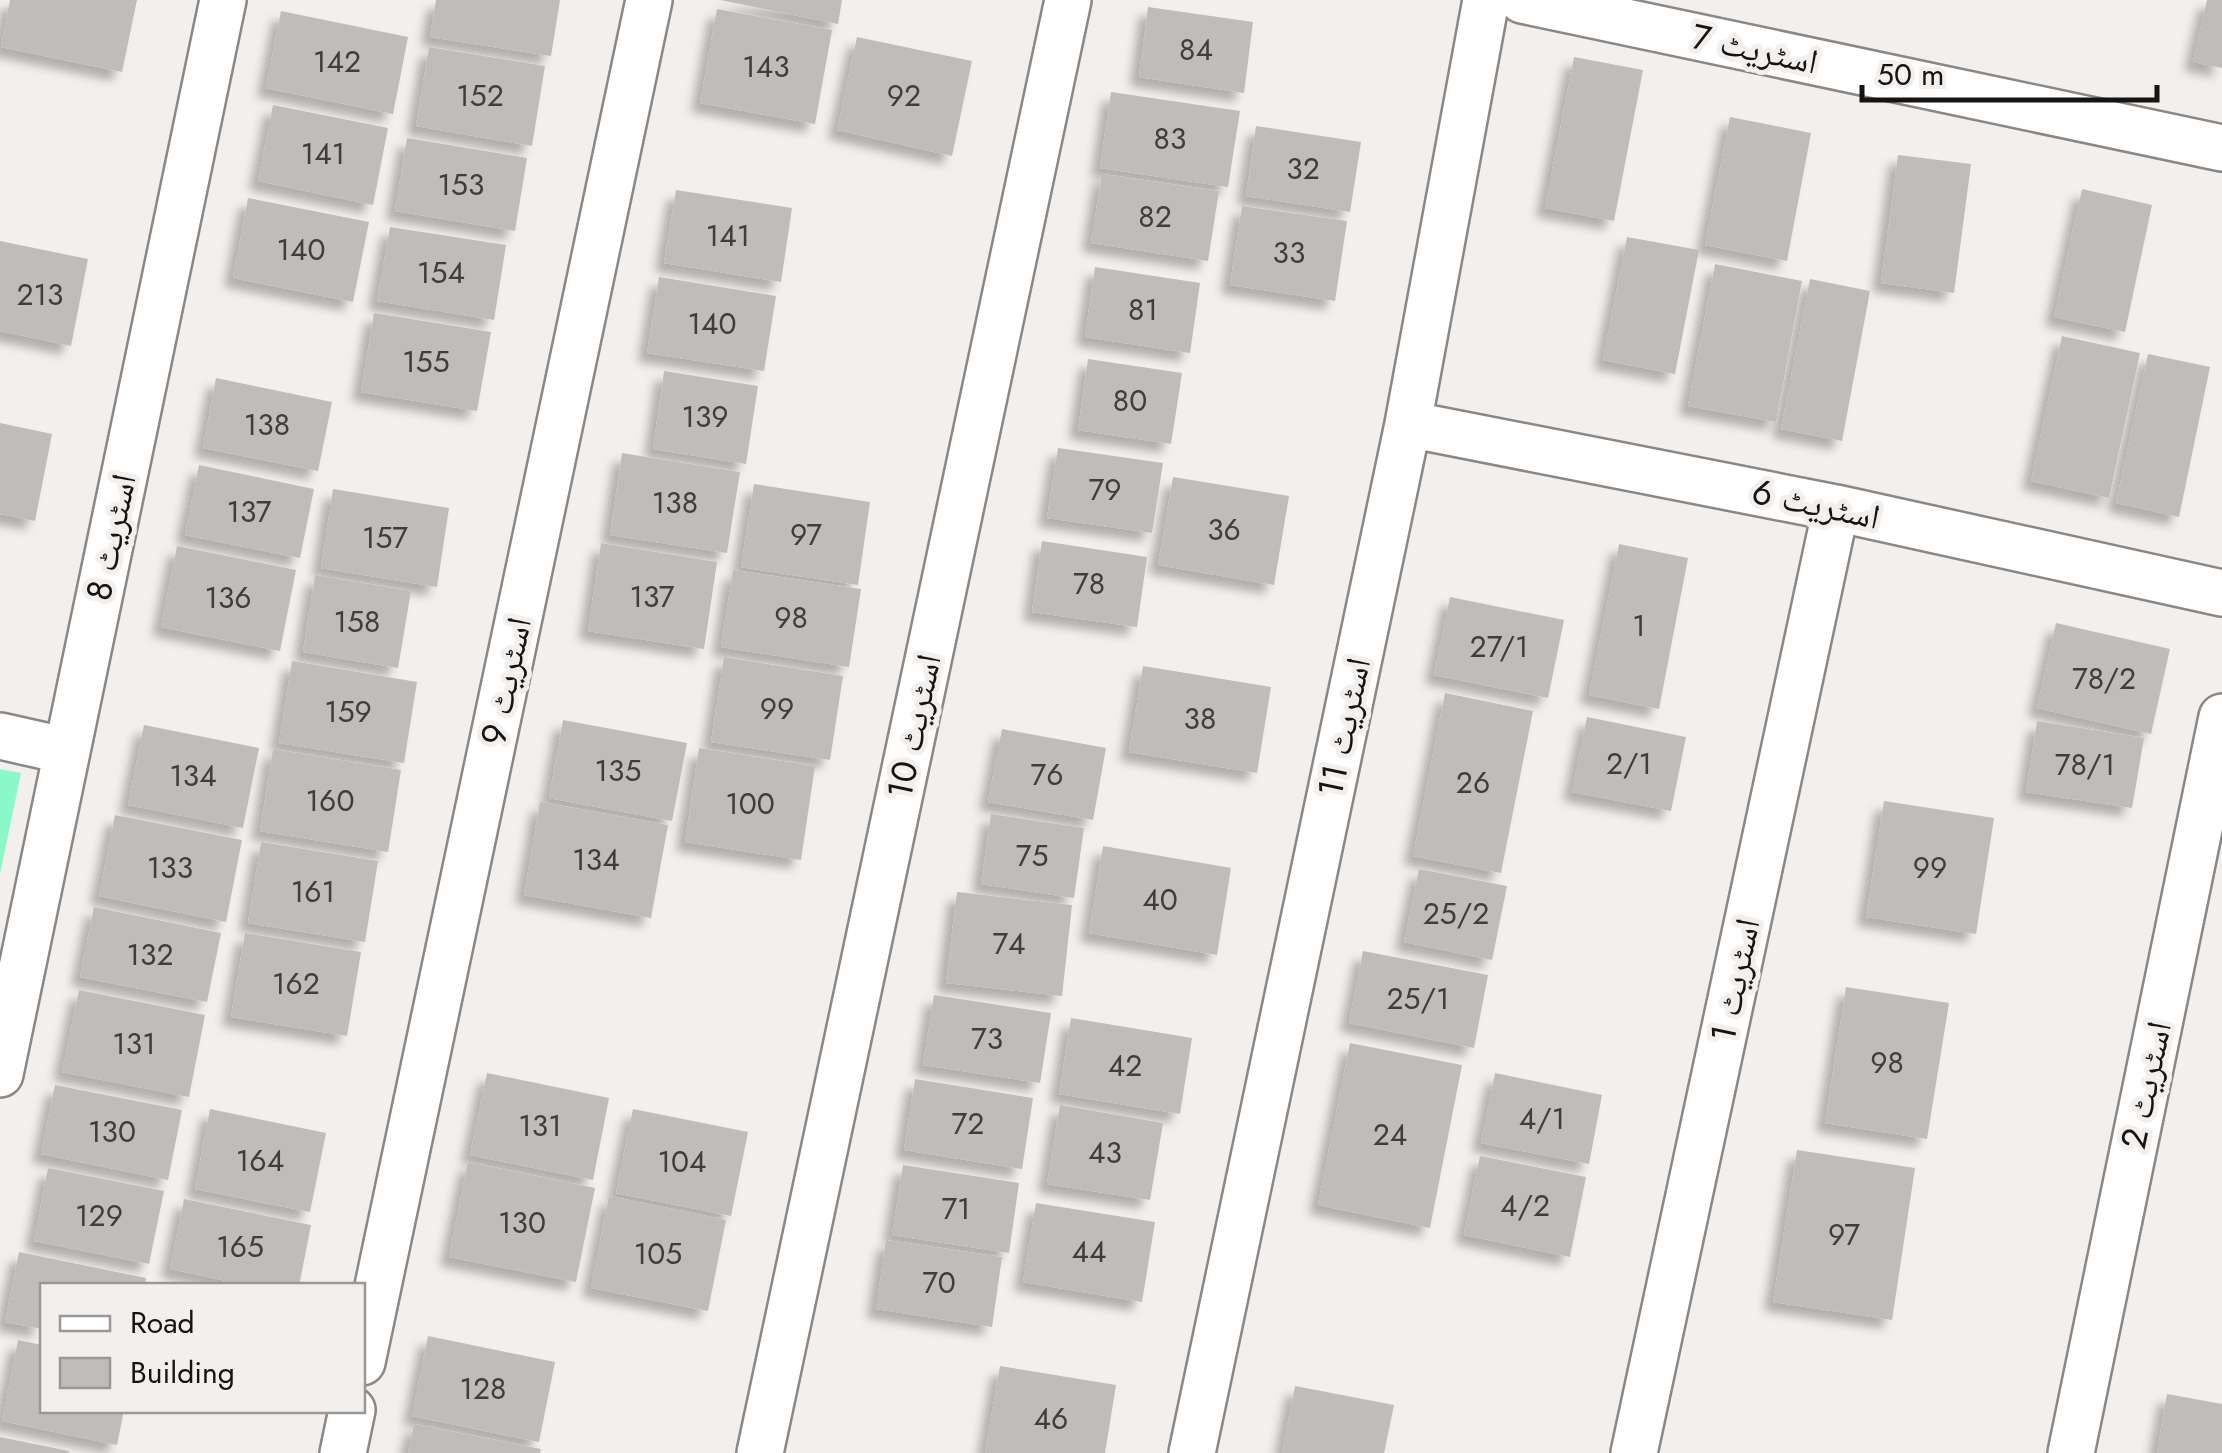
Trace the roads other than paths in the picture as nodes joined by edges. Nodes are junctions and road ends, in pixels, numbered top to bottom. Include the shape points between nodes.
1 (223, 0) edge
2 (649, 0) edge
3 (1068, 0) edge
4 (1486, 0) edge
5 (1522, 0) edge
6 (2222, 148) edge
7 (1408, 424) junction
8 (1836, 508) junction
9 (2222, 593) edge
10 (2222, 717) edge
11 (0, 736) edge
12 (67, 750) junction
13 (0, 1074) edge
14 (365, 1348) edge
15 (351, 1413) edge
16 (343, 1453) edge
17 (760, 1453) edge
18 (1192, 1453) edge
19 (1634, 1453) edge
20 (2070, 1453) edge

1 - 12 street, اسٹریٹ 8
2 - 14 street, اسٹریٹ 9
3 - 17 street, اسٹریٹ 10
4 - 7 street, اسٹریٹ 11
5 - 6 street, اسٹریٹ 7
7 - 8 street, اسٹریٹ 6
7 - 18 street, اسٹریٹ 11
8 - 9 street, اسٹریٹ 6
8 - 19 street, اسٹریٹ 1
10 - 20 street, اسٹریٹ 2
11 - 12 street
12 - 13 street, اسٹریٹ 8
15 - 16 street

